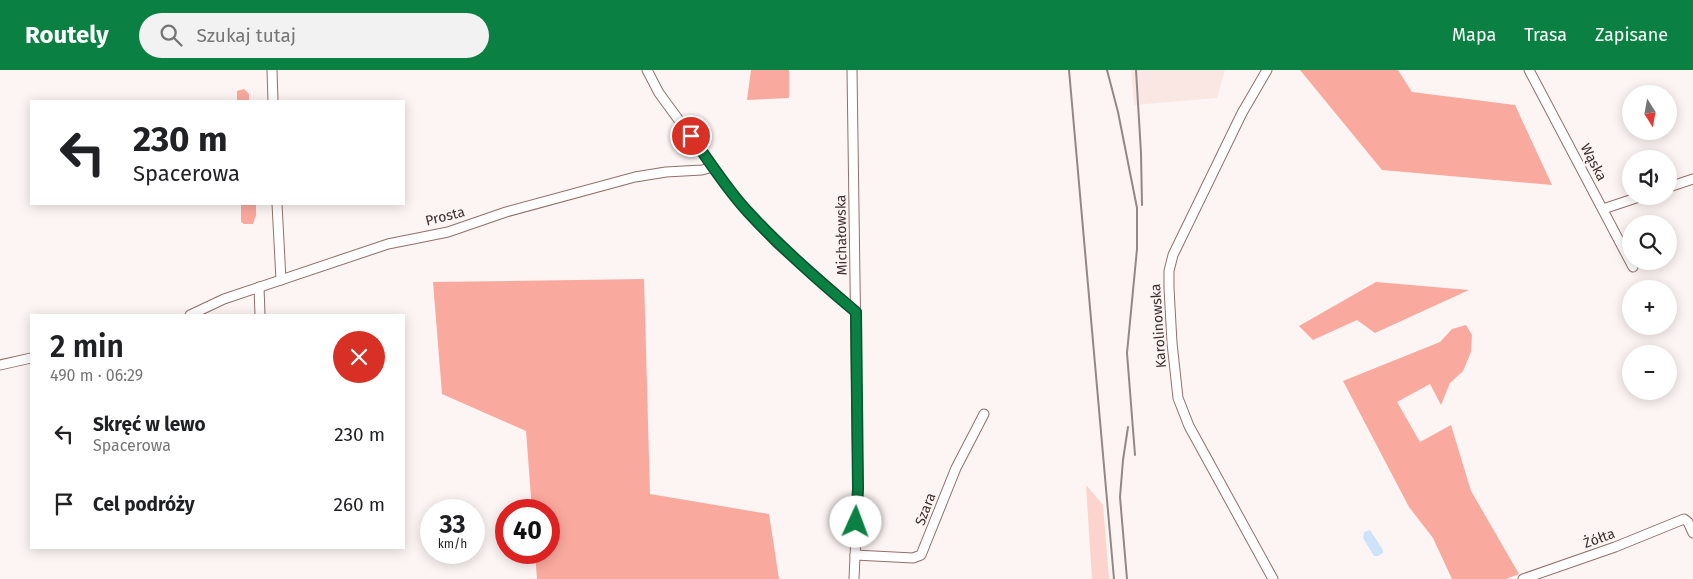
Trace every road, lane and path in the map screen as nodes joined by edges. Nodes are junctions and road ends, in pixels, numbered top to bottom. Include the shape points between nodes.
1 (272, 70) edge
2 (647, 70) edge
3 (852, 70) edge
4 (1267, 70) edge
5 (1529, 70) edge
6 (273, 100) edge
7 (713, 167) junction
8 (1693, 179) edge
9 (1677, 184) edge
10 (1622, 203) edge
11 (277, 205) edge
12 (1604, 209) junction
13 (1622, 245) edge
14 (281, 280) junction
15 (259, 287) junction
16 (856, 312) junction
17 (192, 314) edge
18 (260, 314) edge
19 (30, 358) edge
20 (0, 365) edge
21 (984, 414) dead end
22 (1693, 533) edge
23 (855, 555) junction
24 (854, 579) edge
25 (1273, 579) edge
26 (1523, 579) edge

1 - 6 street
2 - 7 street
3 - 16 street, Michałowska
4 - 25 street, Karolinowska via 1230,138 1173,255 1169,271 1172,343 1181,407
5 - 12 street, Wąska
7 - 14 street, Prosta via 605,184 448,232 388,244
7 - 16 street via 736,199 776,242
8 - 9 street
10 - 12 street
11 - 14 street
12 - 13 street, Wąska
14 - 15 street, Prosta
15 - 17 street, Prosta
15 - 18 street
16 - 23 street, Michałowska via 858,489
19 - 20 street
21 - 23 street, Szara via 956,468 921,555 913,558
22 - 26 street, Żółta via 1684,519
23 - 24 street, Michałowska

